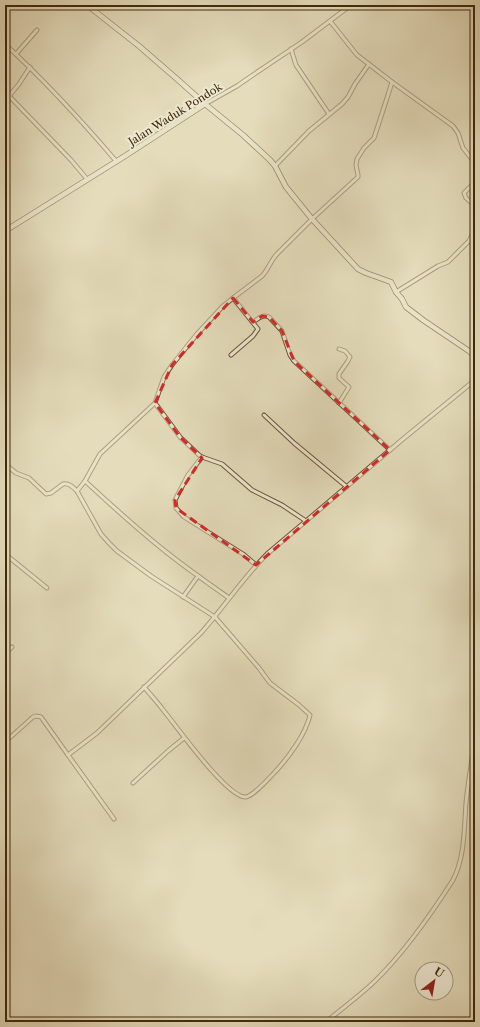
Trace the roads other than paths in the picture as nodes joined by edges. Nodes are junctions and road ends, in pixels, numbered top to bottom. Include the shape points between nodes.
1 (88, 5) edge
2 (351, 5) edge
3 (330, 21) junction
4 (37, 30) dead end
5 (5, 44) edge
6 (291, 49) junction
7 (16, 54) junction
8 (369, 64) junction
9 (30, 67) junction
10 (392, 82) junction
11 (9, 96) junction
12 (5, 101) edge
13 (205, 104) junction
14 (329, 114) junction
15 (116, 161) junction
16 (475, 163) edge
17 (275, 166) junction
18 (88, 179) junction
19 (475, 182) edge
20 (475, 206) edge
21 (312, 219) junction
22 (475, 229) edge
23 (5, 231) edge
24 (396, 292) junction
25 (233, 298) junction
26 (253, 322) junction
27 (339, 349) dead end
28 (231, 355) dead end
29 (475, 357) edge
30 (475, 380) edge
31 (155, 403) junction
32 (339, 403) junction
33 (264, 415) dead end
34 (390, 450) junction
35 (202, 457) junction
36 (5, 464) edge
37 (85, 481) junction
38 (347, 487) junction
39 (77, 491) junction
40 (306, 521) junction
41 (5, 554) edge
42 (256, 565) junction
43 (198, 576) junction
44 (47, 588) dead end
45 (183, 597) junction
46 (230, 598) junction
47 (215, 617) junction
48 (12, 647) dead end
49 (5, 653) edge
50 (144, 687) junction
51 (184, 738) junction
52 (475, 738) edge
53 (5, 742) edge
54 (68, 755) junction
55 (133, 783) dead end
56 (114, 819) dead end
57 (328, 1022) edge

1 - 13 street
2 - 3 street, Jalan Waduk Pondok
3 - 6 street, Jalan Waduk Pondok
3 - 8 street via 348,45
4 - 7 street
5 - 7 street
6 - 13 street, Jalan Waduk Pondok via 237,86
6 - 14 street via 296,65
7 - 9 street
8 - 10 street
8 - 14 street via 348,97
9 - 11 street
9 - 15 street
10 - 16 street via 453,126 463,148
10 - 21 street via 374,138 356,159 358,177
11 - 12 street
11 - 18 street
13 - 15 street, Jalan Waduk Pondok
13 - 17 street
14 - 17 street via 308,131
15 - 18 street, Jalan Waduk Pondok
17 - 21 street via 286,187
18 - 23 street, Jalan Waduk Pondok
19 - 20 street via 464,193
21 - 24 street via 358,269 391,282
21 - 25 street via 273,258 262,276
22 - 24 street via 469,241 448,262
24 - 29 street via 406,307
25 - 26 street
25 - 31 street via 197,334 172,365 162,382
26 - 28 street via 257,331
26 - 32 street via 262,316 268,317 282,331 294,361
27 - 32 street via 350,357 339,374 339,378 349,387
30 - 34 street
31 - 35 street via 180,437
31 - 37 street via 100,454
32 - 34 street
33 - 38 street
34 - 38 street
35 - 40 street via 222,464 252,490
35 - 42 street via 188,475 175,500 176,508
36 - 39 street via 28,478 46,494 65,483
37 - 39 street
37 - 43 street via 164,551
38 - 40 street
39 - 45 street via 101,534 117,551
40 - 42 street
41 - 44 street
42 - 46 street
43 - 45 street
43 - 46 street
45 - 47 street
46 - 47 street
47 - 50 street
47 - 51 street via 270,683 308,713 310,718 298,742 279,767 261,787 247,797 222,782
48 - 49 street
50 - 51 street
50 - 54 street via 97,733
51 - 55 street
52 - 57 street via 463,843 456,875 421,928 383,973
53 - 54 street via 33,717 39,716
54 - 56 street

